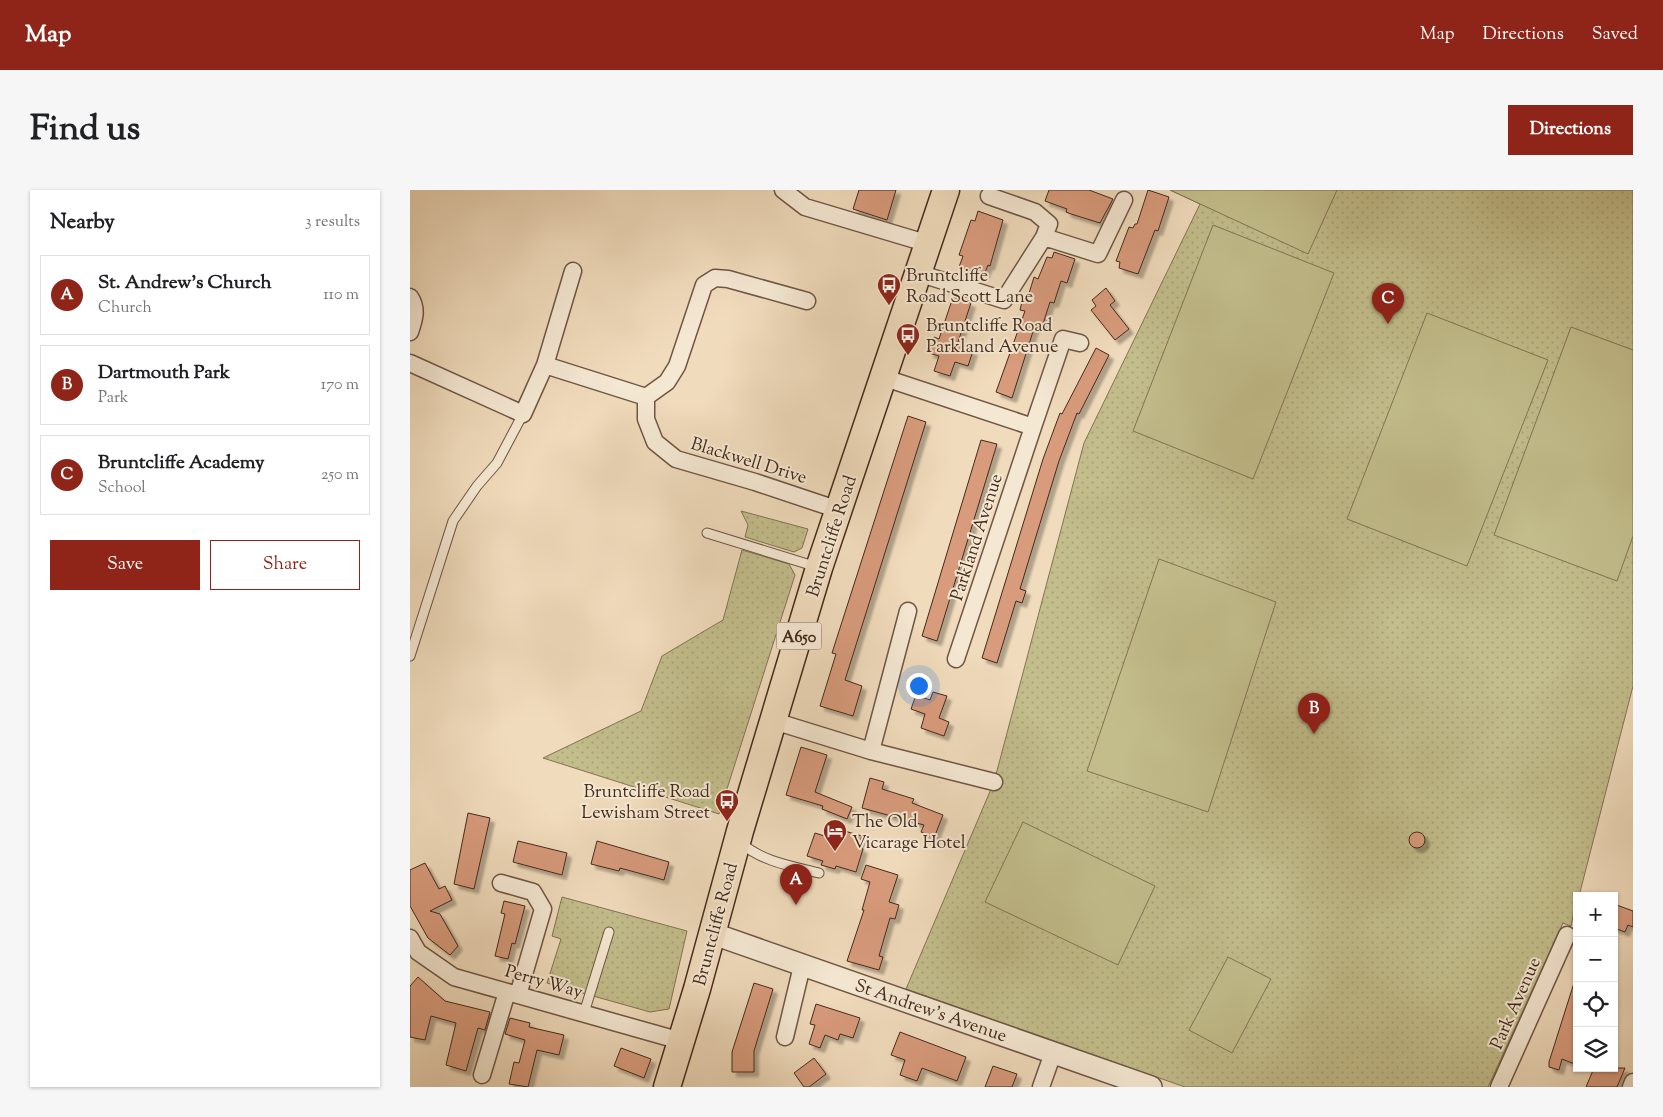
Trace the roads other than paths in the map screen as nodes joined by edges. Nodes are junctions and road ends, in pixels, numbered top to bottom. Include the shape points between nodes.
1 (783, 190) edge
2 (946, 190) edge
3 (989, 196) dead end
4 (1124, 200) dead end
5 (1044, 237) junction
6 (929, 244) junction
7 (573, 271) dead end
8 (918, 273) junction
9 (410, 297) edge
10 (807, 301) dead end
11 (410, 332) edge
12 (1080, 343) dead end
13 (410, 363) edge
14 (545, 365) junction
15 (882, 377) junction
16 (646, 397) junction
17 (523, 414) junction
18 (1033, 427) junction
19 (839, 510) junction
20 (707, 533) dead end
21 (819, 568) junction
22 (908, 610) dead end
23 (410, 656) edge
24 (956, 659) dead end
25 (774, 721) junction
26 (870, 751) junction
27 (994, 782) dead end
28 (737, 840) junction
29 (819, 872) dead end
30 (501, 883) dead end
31 (609, 932) dead end
32 (711, 934) junction
33 (1567, 935) dead end
34 (410, 938) edge
35 (414, 956) edge
36 (802, 966) junction
37 (513, 993) junction
38 (584, 1013) junction
39 (785, 1037) dead end
40 (681, 1041) junction
41 (1053, 1053) junction
42 (482, 1075) dead end
43 (1633, 1082) edge
44 (667, 1087) edge
45 (1041, 1087) edge
46 (1150, 1087) edge
47 (1499, 1087) edge
48 (1631, 1087) edge

1 - 6 street via 805,207
2 - 6 main road, Bruntcliffe Road / A650
3 - 5 street via 1035,212 1049,224
4 - 5 street via 1098,254
5 - 8 street via 1004,300
6 - 8 main road, Bruntcliffe Road / A650
7 - 14 street
8 - 15 main road, Bruntcliffe Road / A650
9 - 11 street via 415,304
10 - 16 street via 728,278 714,278 704,285 677,366 666,382
12 - 18 street, Parkland Avenue via 1056,336
13 - 17 street
14 - 16 street
14 - 17 street
15 - 18 street
15 - 19 main road, Bruntcliffe Road / A650
16 - 19 street, Blackwell Drive via 646,419 655,442 676,459
17 - 23 lane via 497,463 453,521
18 - 24 street, Parkland Avenue
19 - 21 main road, Bruntcliffe Road / A650
20 - 21 lane
21 - 25 main road, Bruntcliffe Road / A650
22 - 26 street
25 - 26 street
25 - 28 main road, Bruntcliffe Road / A650
26 - 27 street
28 - 29 lane via 761,856
28 - 32 main road, Bruntcliffe Road / A650
30 - 37 street via 532,892 543,909
31 - 38 lane
32 - 36 street, St Andrew's Avenue
32 - 40 main road, Bruntcliffe Road / A650
33 - 47 street, Park Avenue
34 - 35 street, Perry Way
35 - 37 street, Perry Way via 454,977
36 - 39 street
36 - 41 street, St Andrew's Avenue
37 - 38 street, Perry Way
37 - 42 street
38 - 40 street, Perry Way
40 - 44 main road, Bruntcliffe Road / A650
41 - 45 street
41 - 46 street, St Andrew's Avenue
43 - 48 street

